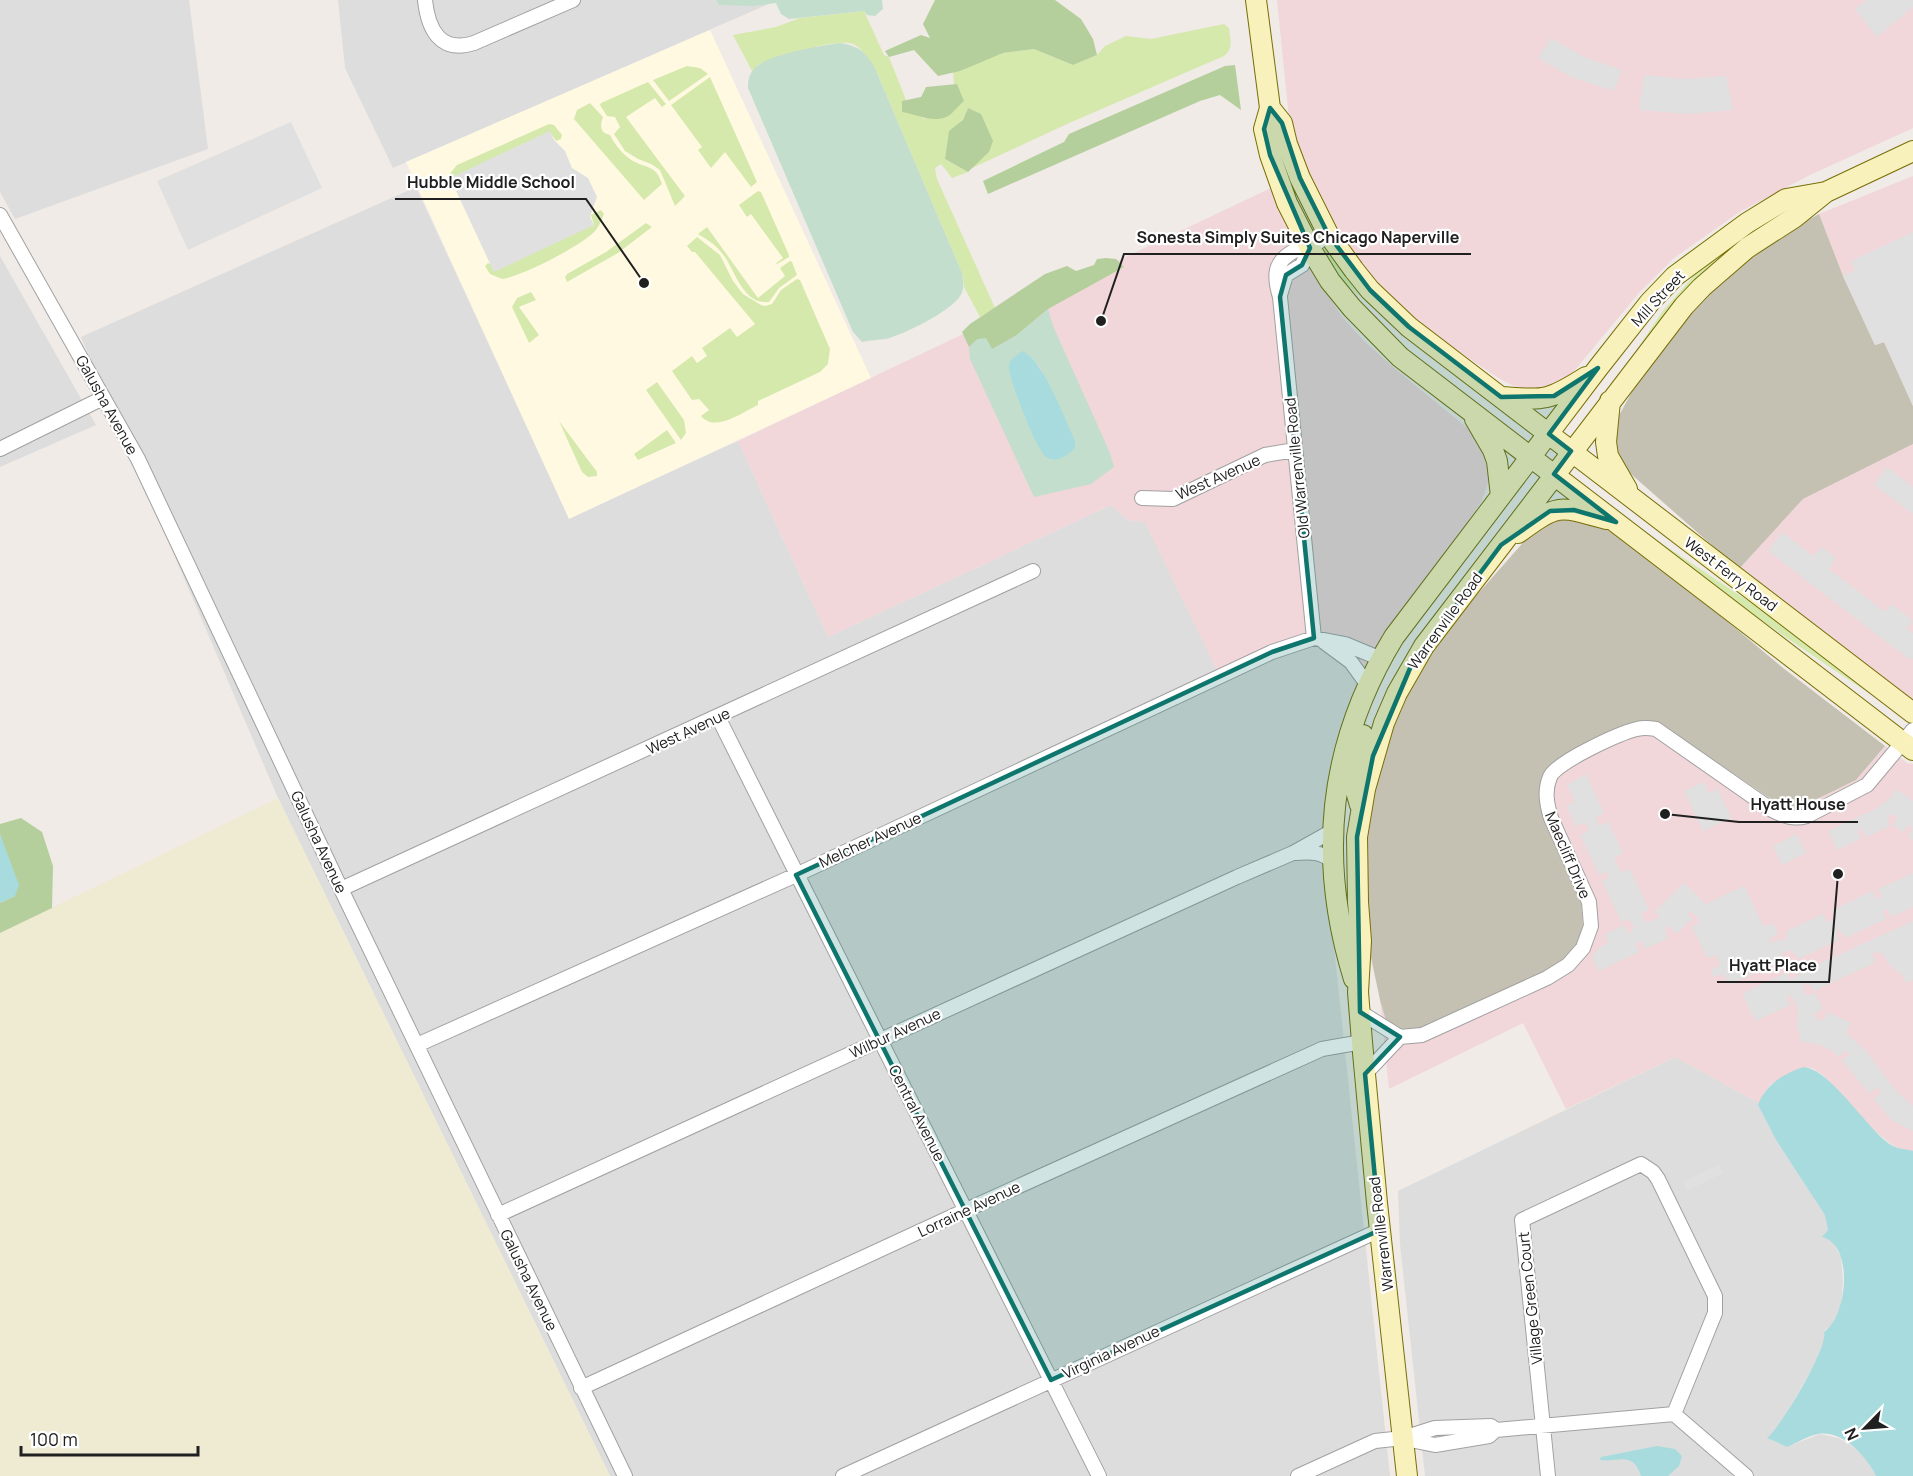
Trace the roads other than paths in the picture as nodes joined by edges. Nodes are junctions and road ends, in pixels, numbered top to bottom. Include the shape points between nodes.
1 (425, 0) edge
2 (573, 0) edge
3 (1256, 0) edge
4 (1270, 108) junction
5 (1913, 151) edge
6 (1826, 192) junction
7 (0, 215) edge
8 (1328, 234) junction
9 (1310, 248) junction
10 (1598, 368) junction
11 (1501, 397) junction
12 (103, 398) junction
13 (1610, 401) junction
14 (1469, 409) junction
15 (1549, 434) junction
16 (0, 449) edge
17 (1295, 450) junction
18 (1571, 451) junction
19 (1532, 456) junction
20 (1554, 474) junction
21 (1501, 496) junction
22 (1631, 497) junction
23 (1142, 498) dead end
24 (1616, 522) junction
25 (1501, 545) junction
26 (1033, 571) dead end
27 (1318, 640) junction
28 (1381, 659) junction
29 (1369, 687) junction
30 (1913, 713) edge
31 (718, 717) junction
32 (1910, 741) edge
33 (1361, 807) junction
34 (1334, 830) junction
35 (1293, 853) junction
36 (1333, 862) junction
37 (796, 875) junction
38 (341, 889) junction
39 (1358, 992) junction
40 (1360, 1012) junction
41 (1400, 1037) junction
42 (880, 1040) junction
43 (1362, 1042) junction
44 (417, 1045) junction
45 (1365, 1074) junction
46 (966, 1210) junction
47 (498, 1215) junction
48 (1380, 1230) junction
49 (1051, 1380) junction
50 (581, 1388) junction
51 (1674, 1414) junction
52 (1542, 1425) junction
53 (1403, 1438) junction
54 (625, 1476) edge
55 (843, 1476) edge
56 (1100, 1476) edge
57 (1299, 1476) edge
58 (1407, 1476) edge
59 (1548, 1476) edge
60 (1746, 1476) edge

1 - 2 street via 435,34 456,46 474,43
3 - 4 main road
4 - 8 main road via 1282,123 1300,178
4 - 9 main road via 1263,129 1270,155 1287,203
5 - 6 main road, Mill Street
6 - 10 main road, Mill Street via 1786,199 1692,262 1650,302
6 - 13 main road, Mill Street via 1747,248 1702,287
7 - 12 street, Galusha Avenue
8 - 9 street
8 - 11 main road via 1354,270 1409,327
9 - 14 main road via 1330,281 1378,336
9 - 17 street, Old Warrenville Road via 1295,250 1275,273
10 - 11 main road via 1554,396
10 - 15 main road, Mill Street
11 - 15 main road
12 - 16 street
12 - 38 street, Galusha Avenue via 138,459
13 - 18 main road, Mill Street
13 - 22 main road via 1608,456
14 - 19 main road
14 - 21 main road via 1493,450
15 - 18 main road, West Ferry Road
15 - 19 main road, Mill Street
17 - 23 street, West Avenue via 1265,455 1173,499
17 - 27 street, Old Warrenville Road
18 - 20 main road, Mill Street
18 - 22 main road, West Ferry Road
19 - 20 main road
19 - 21 main road, Warrenville Road
20 - 24 main road, West Ferry Road
20 - 25 main road, Warrenville Road
21 - 28 main road, Warrenville Road via 1407,618
22 - 30 main road, West Ferry Road
24 - 25 main road via 1564,508 1550,511
24 - 32 main road, West Ferry Road
25 - 33 main road, Warrenville Road via 1411,666 1384,723
26 - 31 street, West Avenue
27 - 28 street, Melcher Avenue via 1345,644
27 - 29 street via 1351,662
27 - 37 street, Melcher Avenue via 1272,652
28 - 29 main road, Warrenville Road
28 - 33 main road via 1383,681 1366,723 1353,781
29 - 34 main road, Warrenville Road via 1341,762
31 - 37 street, Central Avenue
31 - 38 street, West Avenue
32 - 41 street, Maecliff Drive via 1867,785 1798,819 1772,810 1656,729 1629,731 1562,763 1550,777 1547,806 1589,902 1591,926 1583,948 1568,965 1547,978 1430,1032
33 - 39 main road, Warrenville Road via 1357,848 1361,940
34 - 35 street, Wilbur Avenue
34 - 36 main road, Warrenville Road
35 - 36 street, Wilbur Avenue via 1320,854
35 - 42 street, Wilbur Avenue
36 - 39 main road, Warrenville Road via 1343,943
37 - 42 street, Central Avenue
37 - 44 street, Melcher Avenue
38 - 44 street, Galusha Avenue
39 - 40 main road, Warrenville Road
40 - 41 street
40 - 43 main road, Warrenville Road
41 - 45 street
42 - 46 street, Central Avenue
42 - 47 street, Wilbur Avenue
43 - 45 main road, Warrenville Road
43 - 46 street, Lorraine Avenue via 1322,1049
44 - 47 street, Galusha Avenue
45 - 48 main road, Warrenville Road
46 - 49 street, Central Avenue
46 - 50 street, Lorraine Avenue
47 - 50 street, Galusha Avenue
48 - 49 street, Virginia Avenue
48 - 53 main road, Warrenville Road
49 - 55 street, Virginia Avenue
49 - 56 street, Central Avenue
50 - 54 street, Galusha Avenue
51 - 52 street
51 - 52 street, Village Green Court via 1715,1313 1715,1296 1658,1179 1641,1164 1522,1220
51 - 60 street
52 - 53 street via 1496,1430 1489,1436 1435,1445
52 - 59 street
53 - 57 street via 1375,1441
53 - 58 main road, Warrenville Road

